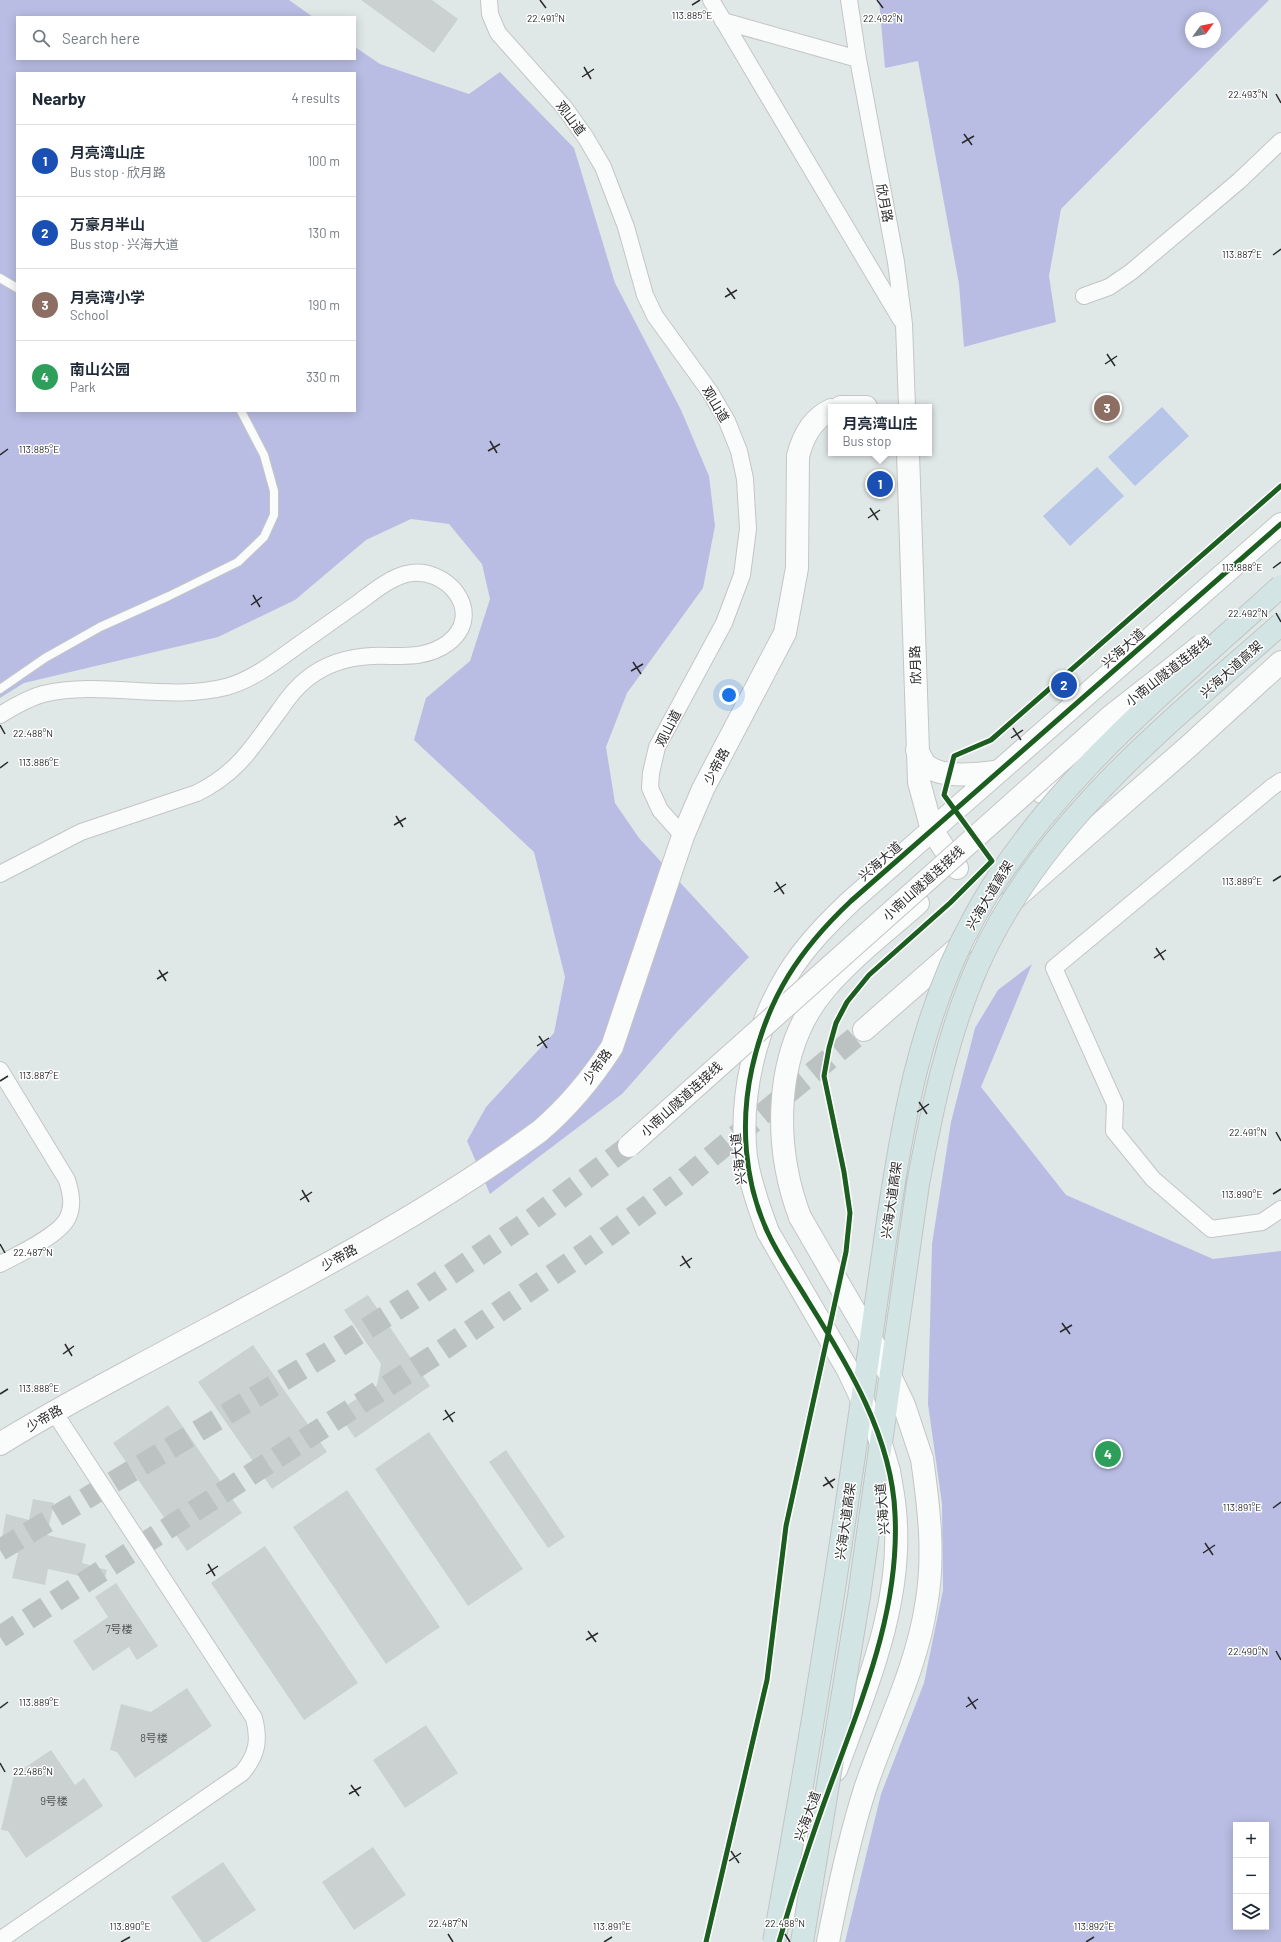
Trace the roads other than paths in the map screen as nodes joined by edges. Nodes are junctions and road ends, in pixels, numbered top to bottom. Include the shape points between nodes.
1 (489, 0) edge
2 (711, 0) edge
3 (849, 0) edge
4 (723, 21) junction
5 (858, 58) junction
6 (1281, 141) edge
7 (0, 278) edge
8 (16, 287) edge
9 (1084, 296) dead end
10 (904, 324) junction
11 (907, 404) edge
12 (242, 412) edge
13 (828, 412) edge
14 (908, 456) edge
15 (1281, 524) edge
16 (1281, 585) edge
17 (1281, 598) edge
18 (1281, 624) edge
19 (1281, 662) edge
20 (0, 688) edge
21 (0, 715) edge
22 (917, 750) junction
23 (999, 771) junction
24 (1281, 781) edge
25 (932, 830) junction
26 (683, 836) junction
27 (956, 868) junction
28 (0, 874) edge
29 (864, 1030) tunnel mouth
30 (0, 1070) edge
31 (629, 1146) tunnel mouth
32 (1281, 1210) edge
33 (0, 1264) edge
34 (54, 1412) junction
35 (0, 1444) edge
36 (0, 1940) edge
37 (774, 1942) edge
38 (779, 1942) edge
39 (802, 1942) edge
40 (828, 1942) edge

1 - 26 street, 观山道 via 490,14 498,33 564,107 602,166 626,227 645,295 655,316 727,420 744,472 748,530 742,575 724,623 656,747 651,773 650,788 660,810
2 - 4 street
3 - 5 street, 欣月路
4 - 5 street
4 - 10 street
5 - 10 street, 欣月路 via 896,262
6 - 9 street via 1239,181 1131,272 1109,286
7 - 8 lane
10 - 11 street, 欣月路
12 - 20 lane via 264,455 274,491 274,516 264,537 238,562 100,627 45,658
13 - 26 street, 少帝路 via 812,425 802,441 798,456 797,568 785,633 703,789
14 - 22 street, 欣月路
15 - 23 street, 兴海大道
16 - 31 street, 小南山隧道连接线, bridge via 1110,717
16 - 37 main road, 兴海大道高架, bridge via 1121,732 1038,821 995,882 975,916 939,994 926,1032 903,1120 834,1594
17 - 27 street via 1058,777
18 - 39 main road, 兴海大道高架, bridge via 1143,747 1062,834 1022,888 999,925 962,1006 947,1049 918,1184 859,1596
19 - 29 street via 1189,746
21 - 28 street via 42,694 76,689 188,692 210,691 229,686 246,680 274,663 382,585 407,574 419,573 440,578 454,589 464,605 461,626 449,642 439,648 409,657 374,656 347,659 309,677 291,694 243,759 212,786 81,832
22 - 23 street via 926,765 934,771 969,775
22 - 25 street, 欣月路 via 919,782
23 - 25 street, 兴海大道
24 - 32 street via 1054,968 1115,1104 1114,1131 1153,1179 1211,1229 1262,1222
25 - 27 street, 欣月路
25 - 38 street, 兴海大道, bridge via 828,923 807,947 788,974 771,1008 756,1050 748,1084 745,1119 746,1156 754,1194 768,1232 848,1370 878,1434 889,1471 895,1511 896,1553 892,1588 878,1654 807,1848
26 - 34 street, 少帝路 via 612,1047 595,1072 552,1120 488,1169 424,1209
27 - 40 street, bridge via 840,973 811,1007 798,1031 784,1091 784,1153 800,1217 880,1355 904,1405 922,1459 930,1513 927,1606 916,1650 865,1790 848,1847
30 - 33 street via 67,1180 72,1194 67,1219 57,1230
34 - 35 street, 少帝路
34 - 36 street via 254,1718 257,1743 253,1760 242,1773

